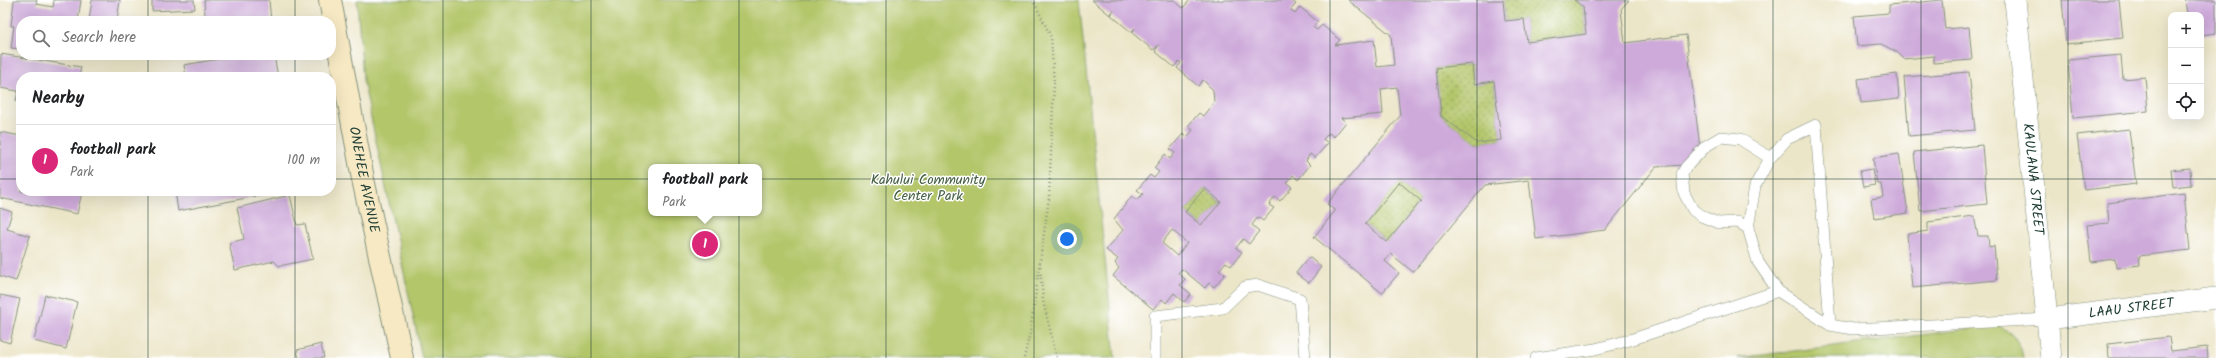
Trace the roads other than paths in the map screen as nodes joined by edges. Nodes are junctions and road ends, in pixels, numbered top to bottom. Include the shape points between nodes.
1 (330, 0) edge
2 (2015, 0) edge
3 (333, 16) edge
4 (336, 33) edge
5 (1770, 158) junction
6 (1748, 228) junction
7 (1778, 291) junction
8 (2216, 298) edge
9 (2047, 319) junction
10 (1830, 325) junction
11 (402, 358) edge
12 (1155, 358) edge
13 (1305, 358) edge
14 (1536, 358) edge
15 (2051, 358) edge

1 - 3 street, ONEHEE AVENUE
2 - 9 street, KAULANA STREET
4 - 11 street, ONEHEE AVENUE via 363,179
5 - 6 lane via 1756,186
5 - 6 lane via 1740,138 1721,136 1706,146 1682,174 1682,184 1688,202 1700,216 1718,223 1738,222
5 - 10 lane via 1787,139 1816,125
6 - 7 lane via 1758,262
7 - 10 lane
7 - 14 lane via 1630,340 1595,349
8 - 9 street, LAAU STREET
9 - 10 lane via 1853,329
9 - 15 street, KAULANA STREET
12 - 13 lane via 1155,316 1223,308 1245,287 1258,285 1300,299

